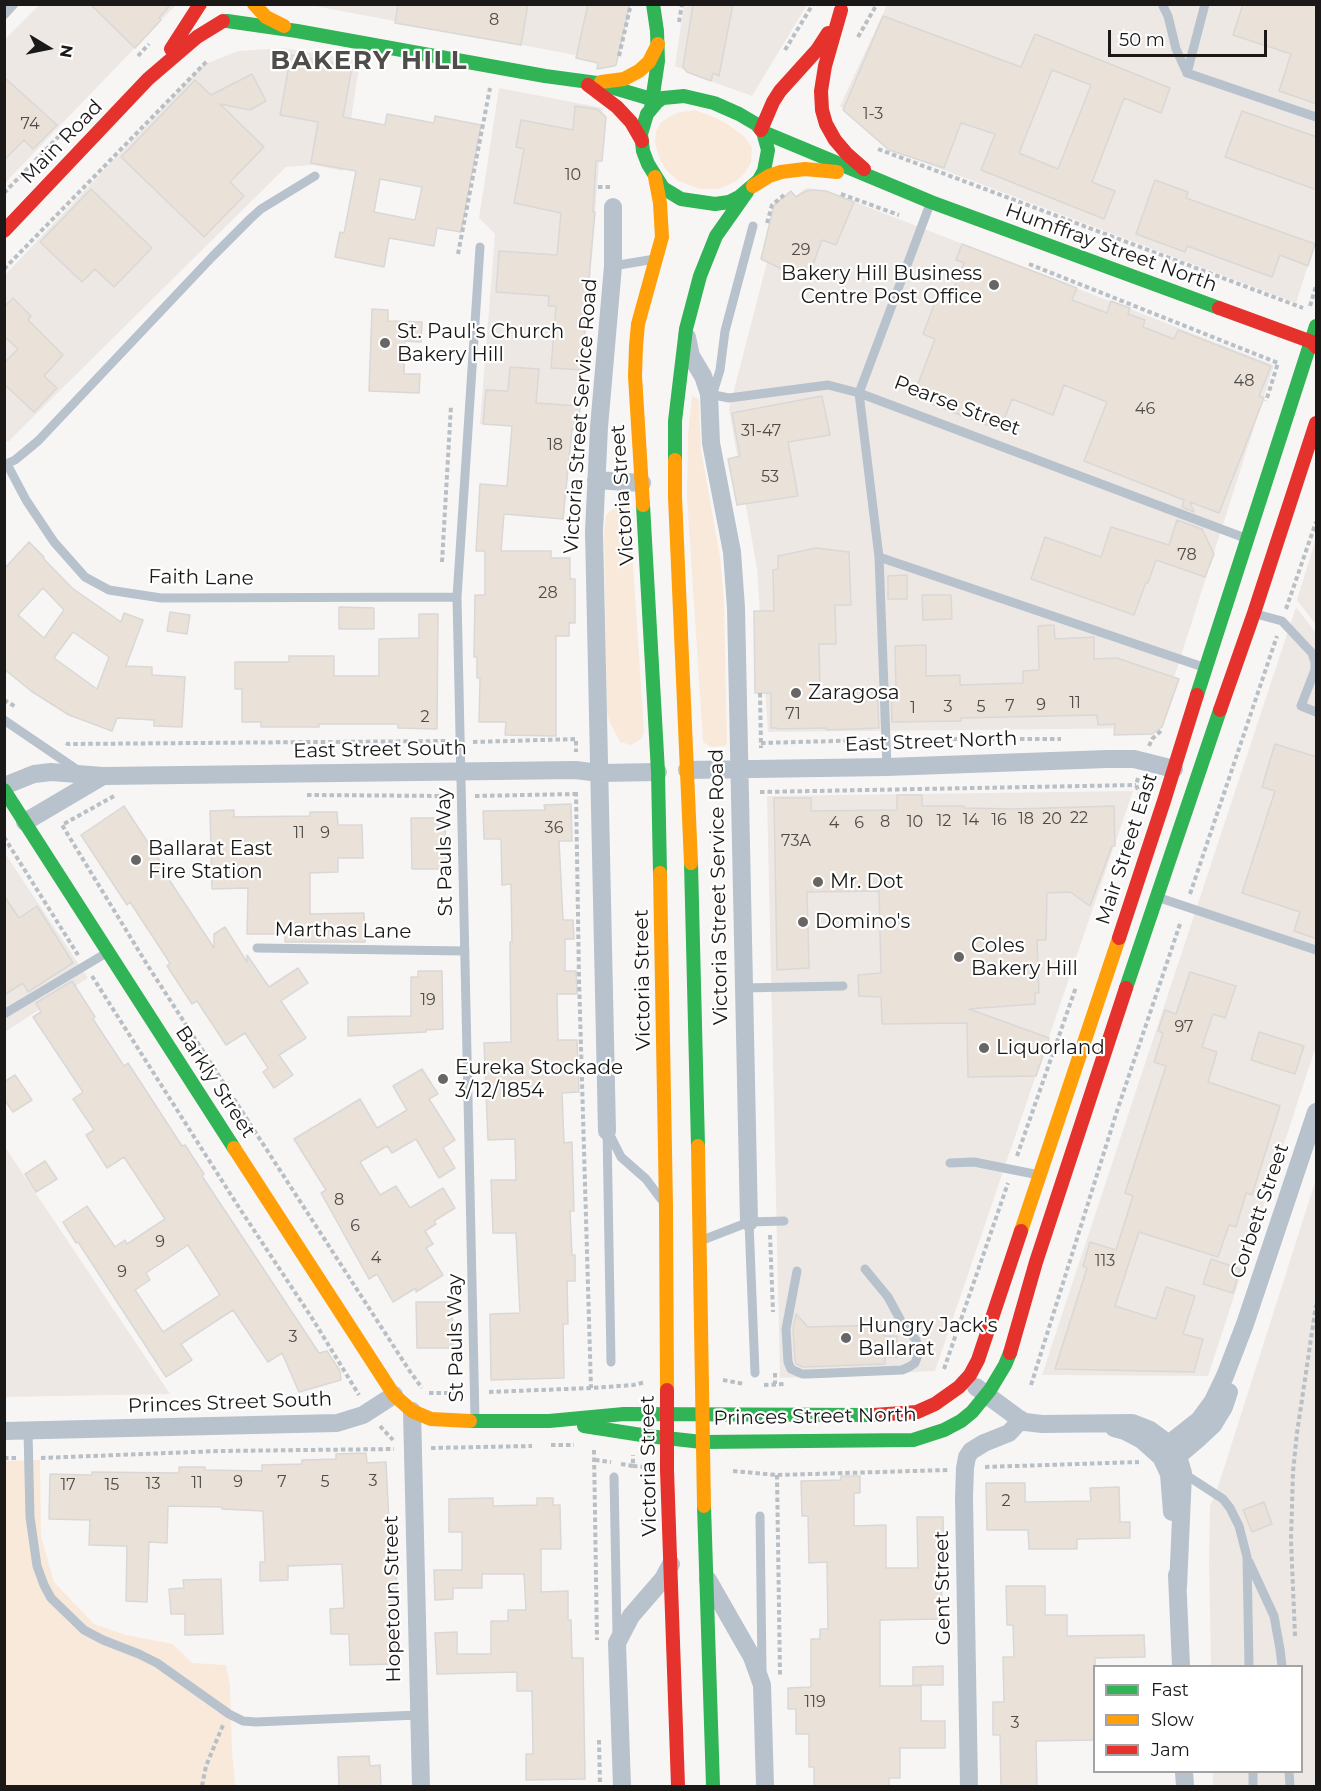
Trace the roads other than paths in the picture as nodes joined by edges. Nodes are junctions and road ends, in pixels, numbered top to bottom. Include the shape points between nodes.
1 (14, 4) edge
2 (201, 4) edge
3 (247, 4) edge
4 (254, 4) edge
5 (653, 4) edge
6 (1162, 4) edge
7 (1205, 4) edge
8 (843, 7) edge
9 (4, 15) edge
10 (225, 21) junction
11 (297, 32) junction
12 (658, 44) junction
13 (1187, 73) junction
14 (148, 80) junction
15 (572, 80) junction
16 (587, 81) junction
17 (654, 103) junction
18 (1317, 117) edge
19 (762, 131) junction
20 (642, 141) junction
21 (315, 176) dead end
22 (655, 177) junction
23 (892, 186) junction
24 (749, 190) junction
25 (931, 202) junction
26 (613, 207) dead end
27 (753, 226) dead end
28 (4, 231) edge
29 (480, 247) dead end
30 (657, 258) junction
31 (613, 266) junction
32 (1317, 326) edge
33 (686, 329) junction
34 (1314, 344) edge
35 (859, 393) junction
36 (711, 397) junction
37 (1317, 423) edge
38 (6, 464) edge
39 (596, 480) junction
40 (642, 483) junction
41 (1247, 538) junction
42 (879, 557) junction
43 (457, 597) junction
44 (1254, 613) junction
45 (1205, 668) junction
46 (1317, 712) edge
47 (4, 720) edge
48 (672, 764) junction
49 (887, 767) junction
50 (739, 769) junction
51 (1174, 769) junction
52 (461, 772) junction
53 (600, 773) junction
54 (84, 774) junction
55 (103, 776) junction
56 (4, 788) edge
57 (25, 822) junction
58 (1157, 897) junction
59 (256, 948) dead end
60 (1317, 950) edge
61 (108, 951) junction
62 (465, 951) junction
63 (843, 986) dead end
64 (743, 988) junction
65 (4, 1014) edge
66 (1317, 1112) edge
67 (608, 1131) junction
68 (950, 1163) dead end
69 (1054, 1173) junction
70 (666, 1207) junction
71 (784, 1221) dead end
72 (749, 1222) junction
73 (700, 1241) junction
74 (865, 1269) dead end
75 (797, 1271) dead end
76 (611, 1362) dead end
77 (754, 1373) dead end
78 (966, 1380) junction
79 (394, 1395) junction
80 (987, 1395) junction
81 (412, 1411) junction
82 (667, 1414) junction
83 (702, 1414) junction
84 (1022, 1420) junction
85 (475, 1421) junction
86 (549, 1421) junction
87 (4, 1431) edge
88 (28, 1431) junction
89 (667, 1438) junction
90 (702, 1442) junction
91 (1167, 1456) junction
92 (614, 1477) dead end
93 (760, 1516) dead end
94 (1247, 1557) junction
95 (671, 1564) junction
96 (706, 1576) junction
97 (617, 1643) junction
98 (1181, 1665) edge
99 (1249, 1665) edge
100 (1282, 1665) edge
101 (762, 1685) junction
102 (418, 1715) junction
103 (421, 1786) edge
104 (622, 1786) edge
105 (678, 1786) edge
106 (713, 1786) edge
107 (765, 1786) edge
108 (969, 1786) edge

1 - 9 lane
2 - 10 street via 209,15
2 - 14 street, Main Road
3 - 10 street, Main Road via 236,19
4 - 11 street via 266,17
5 - 12 street
6 - 13 lane
7 - 13 lane
8 - 19 street via 817,50 776,96
8 - 23 street via 822,83 823,117 847,154
10 - 11 street
10 - 14 street, Main Road via 198,37
11 - 15 street
12 - 16 street via 649,62 628,77 609,82
12 - 17 street
13 - 18 lane
14 - 28 street, Main Road
15 - 16 street
15 - 20 street via 593,88 617,107
16 - 17 street via 615,87
17 - 19 street via 684,96 701,99 739,114
17 - 20 street via 647,114
19 - 23 street, Humffray Street North
19 - 24 street via 768,146 767,160 762,176
20 - 22 street
21 - 38 lane via 250,219 38,441
22 - 24 street via 675,196 693,202 729,201
22 - 30 street, Victoria Street via 662,222
23 - 24 street, Humffray Street North via 838,172 805,169 769,176
23 - 25 street, Humffray Street North
24 - 33 street, Victoria Street via 711,247
25 - 34 street, Humffray Street North
25 - 35 lane
26 - 31 street, Victoria Street Service Road
27 - 36 lane, Victoria Street Service Road
29 - 43 lane, St Pauls Way
30 - 31 lane
30 - 40 street, Victoria Street via 640,314 636,346
31 - 39 street, Victoria Street Service Road
32 - 34 street, Mair Street East
33 - 36 street via 691,356
33 - 48 street, Victoria Street via 675,421
34 - 41 street, Mair Street East
35 - 36 lane, Pearse Street via 828,385
35 - 41 lane, Pearse Street
35 - 42 lane
36 - 50 street, Victoria Street Service Road via 711,443 733,563
37 - 44 street, Mair Street East
38 - 43 lane, Faith Lane via 54,542 85,577 109,590 161,598
39 - 40 street
39 - 53 street, Victoria Street Service Road via 594,566
40 - 48 street, Victoria Street
41 - 45 street, Mair Street East
42 - 45 lane
42 - 49 lane
43 - 52 lane, St Pauls Way
44 - 46 lane via 1282,621 1312,653 1315,670 1301,706
44 - 58 street, Mair Street East
45 - 51 street, Mair Street East
47 - 54 lane
48 - 50 street, East Street North
48 - 53 street, East Street South
48 - 70 street, Victoria Street
48 - 73 street, Victoria Street
49 - 50 street, East Street North
49 - 51 street, East Street North via 1134,759
50 - 64 street, Victoria Street Service Road
51 - 69 street, Mair Street East
52 - 53 street, East Street South
52 - 55 street, East Street South
52 - 62 lane, St Pauls Way
53 - 67 street, Victoria Street Service Road
54 - 55 street, East Street South
54 - 56 street, East Street South via 34,774
55 - 57 street, East Street South
56 - 57 street, Barkly Street
57 - 61 street, Barkly Street
58 - 60 lane
58 - 69 street, Mair Street East
59 - 62 lane, Marthas Lane
61 - 65 lane
61 - 79 street, Barkly Street
62 - 85 lane, St Pauls Way
63 - 64 lane
64 - 72 street, Victoria Street Service Road
66 - 91 street, Corbett Street via 1225,1377 1207,1410
67 - 70 lane, Victoria Street Service Road via 621,1157 646,1179
67 - 76 lane, Victoria Street Service Road
68 - 69 lane via 974,1162
69 - 78 street, Mair Street East via 978,1360
69 - 80 street, Mair Street East via 1036,1262 1010,1352
70 - 82 street, Victoria Street
71 - 72 lane
72 - 73 lane
72 - 77 lane, Victoria Street Service Road
73 - 83 street, Victoria Street
74 - 75 lane via 916,1340 915,1362 902,1370 802,1374 791,1369 786,1329
78 - 80 street
78 - 83 street, Princes Street North via 935,1404 907,1414
79 - 81 street
79 - 88 street, Princes Street South via 353,1419 329,1423
80 - 84 street
80 - 90 street, Princes Street North via 951,1427 913,1440
81 - 85 street via 440,1420
81 - 102 street, Hopetoun Street
82 - 83 street, Princes Street North
82 - 86 street
82 - 89 street, Victoria Street
83 - 90 street, Victoria Street
84 - 91 street via 1042,1424 1137,1424 1150,1430
84 - 108 street, Gent Street via 1009,1433 971,1450 965,1468
85 - 86 street
86 - 89 street
87 - 88 street, Princes Street South
88 - 102 lane via 30,1517 40,1575 51,1598 84,1630 157,1663 243,1721
89 - 90 street, Princes Street North
89 - 95 street, Victoria Street
90 - 96 street, Victoria Street
91 - 94 lane via 1227,1503 1239,1526
91 - 98 street
92 - 97 lane
93 - 101 lane
94 - 99 lane
94 - 100 lane via 1274,1616
95 - 97 street via 631,1616
95 - 105 street, Victoria Street
96 - 101 street via 752,1657
96 - 106 street, Victoria Street
97 - 104 street
101 - 107 street
102 - 103 street, Hopetoun Street

